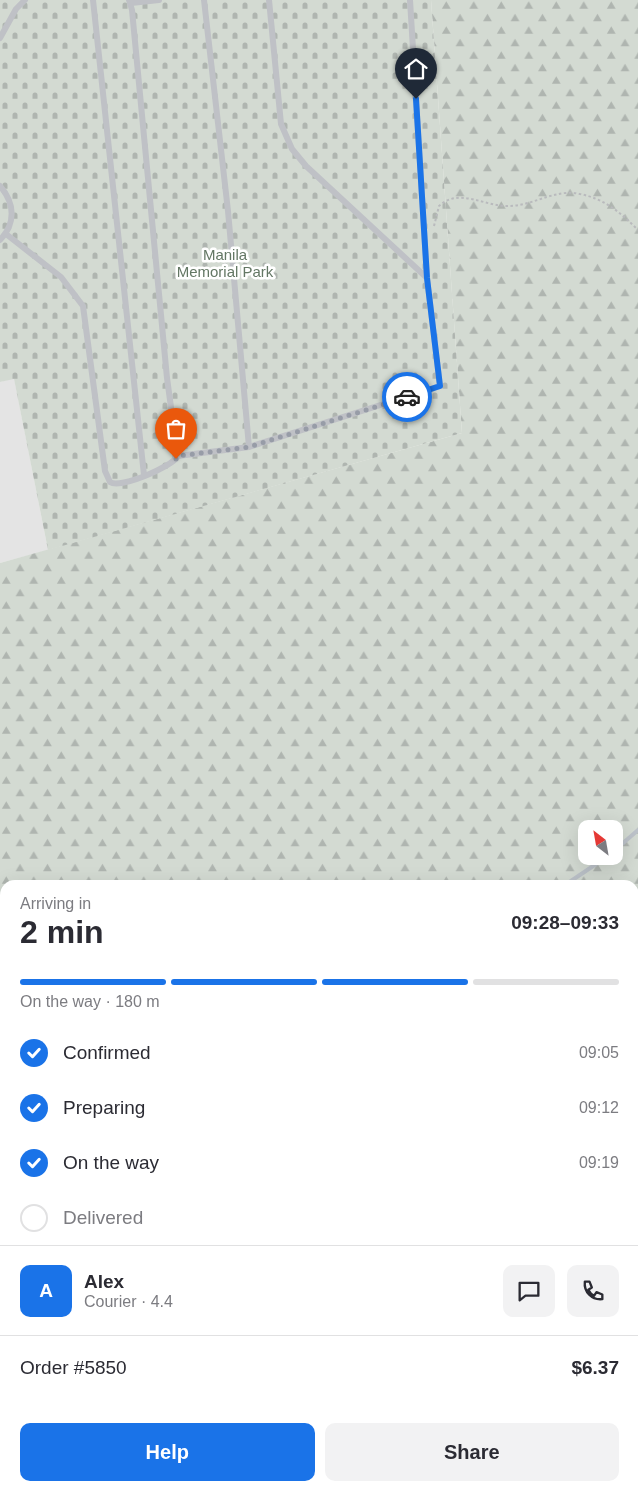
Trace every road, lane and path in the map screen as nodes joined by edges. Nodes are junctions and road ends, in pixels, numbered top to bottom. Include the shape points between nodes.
1 (25, 0) edge
2 (93, 0) edge
3 (159, 0) edge
4 (204, 0) edge
5 (269, 0) edge
6 (410, 0) edge
7 (130, 1) edge
8 (0, 38) edge
9 (0, 186) edge
10 (432, 230) dead end
11 (638, 230) edge
12 (6, 234) junction
13 (0, 240) edge
14 (427, 278) junction
15 (249, 447) junction
16 (178, 456) junction
17 (144, 475) junction

1 - 8 lane via 16,8
2 - 17 lane
3 - 7 lane
4 - 15 lane via 228,211
5 - 14 lane via 281,124 292,149 306,166
6 - 14 lane
7 - 16 lane via 167,378
9 - 12 lane via 11,205 12,220
10 - 11 path via 439,206 451,198 461,197 508,207 560,193 578,193 613,206
12 - 13 lane
12 - 17 lane via 61,277 83,306 107,478 118,485
14 - 15 lane via 440,386
15 - 16 lane
16 - 17 lane via 164,468

